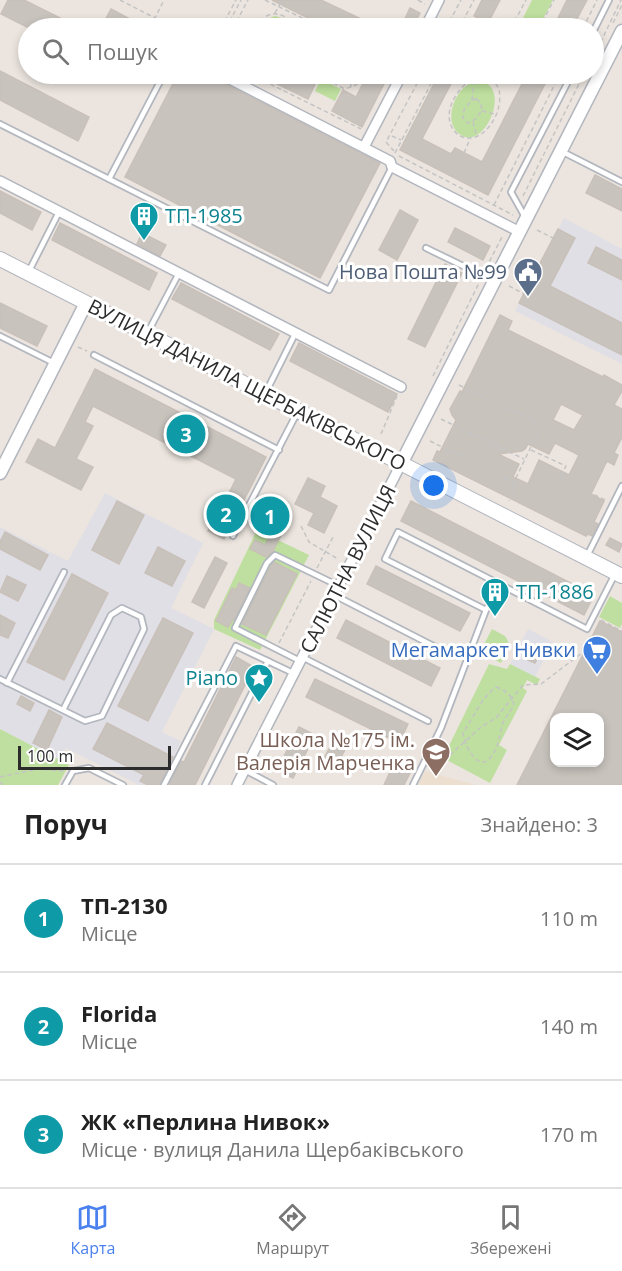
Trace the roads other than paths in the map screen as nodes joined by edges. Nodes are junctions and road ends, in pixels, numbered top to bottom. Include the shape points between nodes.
1 (439, 0) edge
2 (609, 0) edge
3 (430, 18) edge
4 (600, 18) edge
5 (622, 31) edge
6 (604, 66) edge
7 (159, 84) edge
8 (240, 84) edge
9 (397, 84) edge
10 (567, 84) edge
11 (595, 84) edge
12 (0, 124) edge
13 (364, 147) junction
14 (561, 151) junction
15 (392, 167) junction
16 (109, 179) junction
17 (620, 179) edge
18 (0, 182) edge
19 (59, 212) junction
20 (526, 219) junction
21 (520, 232) junction
22 (426, 248) dead end
23 (0, 260) edge
24 (179, 272) junction
25 (28, 274) junction
26 (489, 278) junction
27 (86, 303) junction
28 (296, 332) junction
29 (147, 334) junction
30 (0, 336) edge
31 (94, 355) road end
32 (56, 363) junction
33 (401, 387) road end
34 (265, 394) junction
35 (298, 411) junction
36 (279, 450) junction
37 (401, 464) junction
38 (0, 473) edge
39 (622, 486) edge
40 (233, 536) dead end
41 (586, 558) junction
42 (64, 572) dead end
43 (619, 574) edge
44 (500, 584) junction
45 (339, 586) junction
46 (334, 595) junction
47 (486, 610) junction
48 (453, 656) dead end
49 (301, 659) junction
50 (268, 661) junction
51 (294, 674) junction
52 (0, 679) edge
53 (7, 682) junction
54 (63, 710) junction
55 (428, 721) dead end
56 (245, 770) junction
57 (66, 785) edge
58 (123, 785) edge
59 (164, 785) edge
60 (206, 785) edge
61 (237, 785) edge
62 (273, 785) edge
63 (413, 785) edge

1 - 3 street
2 - 4 lane
5 - 6 street, САЛЮТНА ВУЛИЦЯ
7 - 16 lane
8 - 13 street
9 - 13 street
10 - 20 lane via 511,192
11 - 14 street, САЛЮТНА ВУЛИЦЯ
12 - 16 lane
13 - 15 street via 390,161
14 - 17 lane
14 - 20 street, САЛЮТНА ВУЛИЦЯ
15 - 16 lane via 329,290
15 - 21 street
18 - 19 street
19 - 24 street
19 - 25 lane
20 - 21 street, САЛЮТНА ВУЛИЦЯ
21 - 26 street, САЛЮТНА ВУЛИЦЯ
22 - 26 lane
23 - 25 main road, ВУЛИЦЯ ДАНИЛА ЩЕРБАКІВСЬКОГО
24 - 28 street
24 - 29 lane
25 - 27 main road, ВУЛИЦЯ ДАНИЛА ЩЕРБАКІВСЬКОГО
26 - 37 street, САЛЮТНА ВУЛИЦЯ
27 - 29 main road, ВУЛИЦЯ ДАНИЛА ЩЕРБАКІВСЬКОГО
27 - 32 street
28 - 33 street
28 - 34 lane
29 - 34 main road, ВУЛИЦЯ ДАНИЛА ЩЕРБАКІВСЬКОГО
30 - 32 lane
31 - 36 lane
32 - 38 street
34 - 35 main road, ВУЛИЦЯ ДАНИЛА ЩЕРБАКІВСЬКОГО
35 - 36 lane
35 - 37 main road, ВУЛИЦЯ ДАНИЛА ЩЕРБАКІВСЬКОГО
36 - 40 lane
37 - 41 main road, ВУЛИЦЯ ДАНИЛА ЩЕРБАКІВСЬКОГО
37 - 45 street, САЛЮТНА ВУЛИЦЯ
39 - 41 lane
41 - 43 main road, ВУЛИЦЯ ДАНИЛА ЩЕРБАКІВСЬКОГО
42 - 53 lane
43 - 44 lane via 587,629
44 - 47 lane
44 - 47 lane via 398,532 385,559
45 - 46 street, САЛЮТНА ВУЛИЦЯ
45 - 49 lane via 275,555 267,563 235,628
46 - 48 lane
46 - 49 street, САЛЮТНА ВУЛИЦЯ
47 - 63 lane via 441,728
49 - 51 street, САЛЮТНА ВУЛИЦЯ
49 - 55 lane
50 - 51 lane
50 - 59 lane via 236,646
50 - 60 lane
51 - 56 street, САЛЮТНА ВУЛИЦЯ
52 - 53 lane
53 - 54 lane
54 - 54 lane via 111,615 122,609 141,617 144,629 102,716 85,721
56 - 61 street, САЛЮТНА ВУЛИЦЯ
56 - 62 lane
57 - 58 lane via 73,771 89,768

